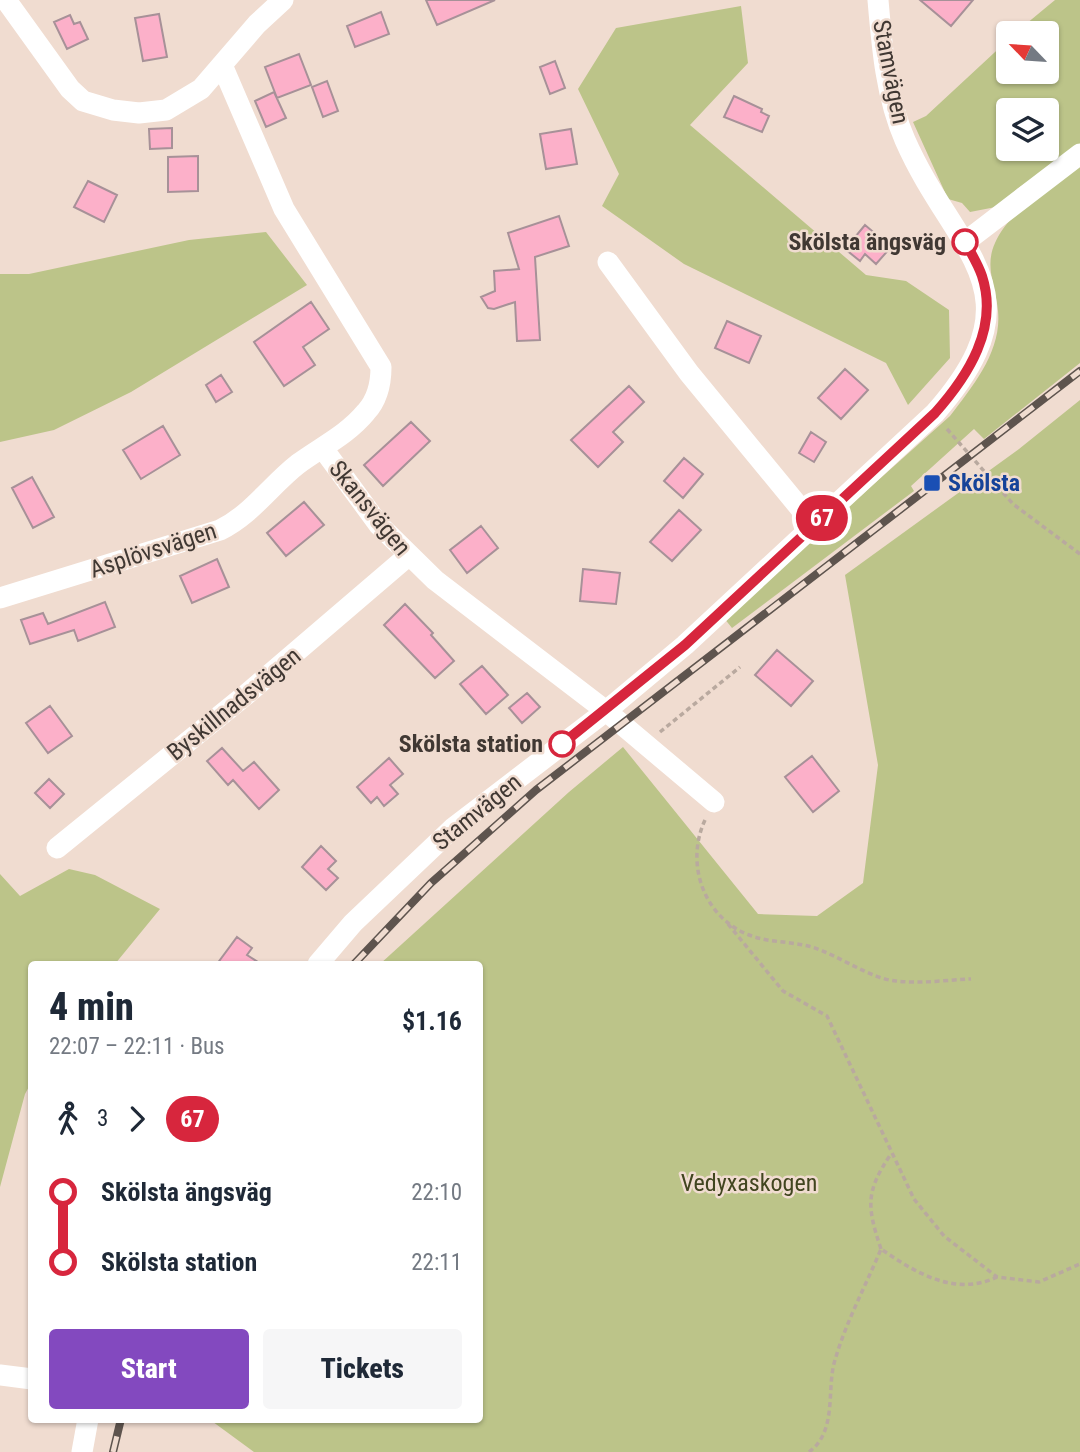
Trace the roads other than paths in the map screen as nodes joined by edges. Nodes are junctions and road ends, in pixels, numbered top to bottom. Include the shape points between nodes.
1 (6, 0) edge
2 (283, 0) edge
3 (878, 0) edge
4 (222, 65) junction
5 (1080, 153) edge
6 (965, 242) junction
7 (608, 261) dead end
8 (324, 450) junction
9 (814, 525) junction
10 (408, 556) junction
11 (0, 598) edge
12 (606, 711) junction
13 (713, 802) road end
14 (57, 848) dead end
15 (321, 961) edge
16 (0, 1375) edge
17 (28, 1378) edge
18 (87, 1423) edge
19 (82, 1452) edge

1 - 4 street via 83,101 139,113 166,110 201,89
2 - 4 street
3 - 6 street, Stamvägen via 894,111 920,170
4 - 8 street, Skansvägen via 284,209 381,367 375,400
5 - 6 street
6 - 9 street, Stamvägen via 982,277 987,314 970,369 935,413
7 - 9 street via 689,373
8 - 10 street, Skansvägen
8 - 11 street, Asplövsvägen via 299,464 236,523
9 - 12 street, Stamvägen
10 - 12 street, Skansvägen
10 - 14 street, Byskillnadsvägen
12 - 13 street, Skansvägen
12 - 15 street, Stamvägen via 453,828 353,923
16 - 17 street
18 - 19 street

